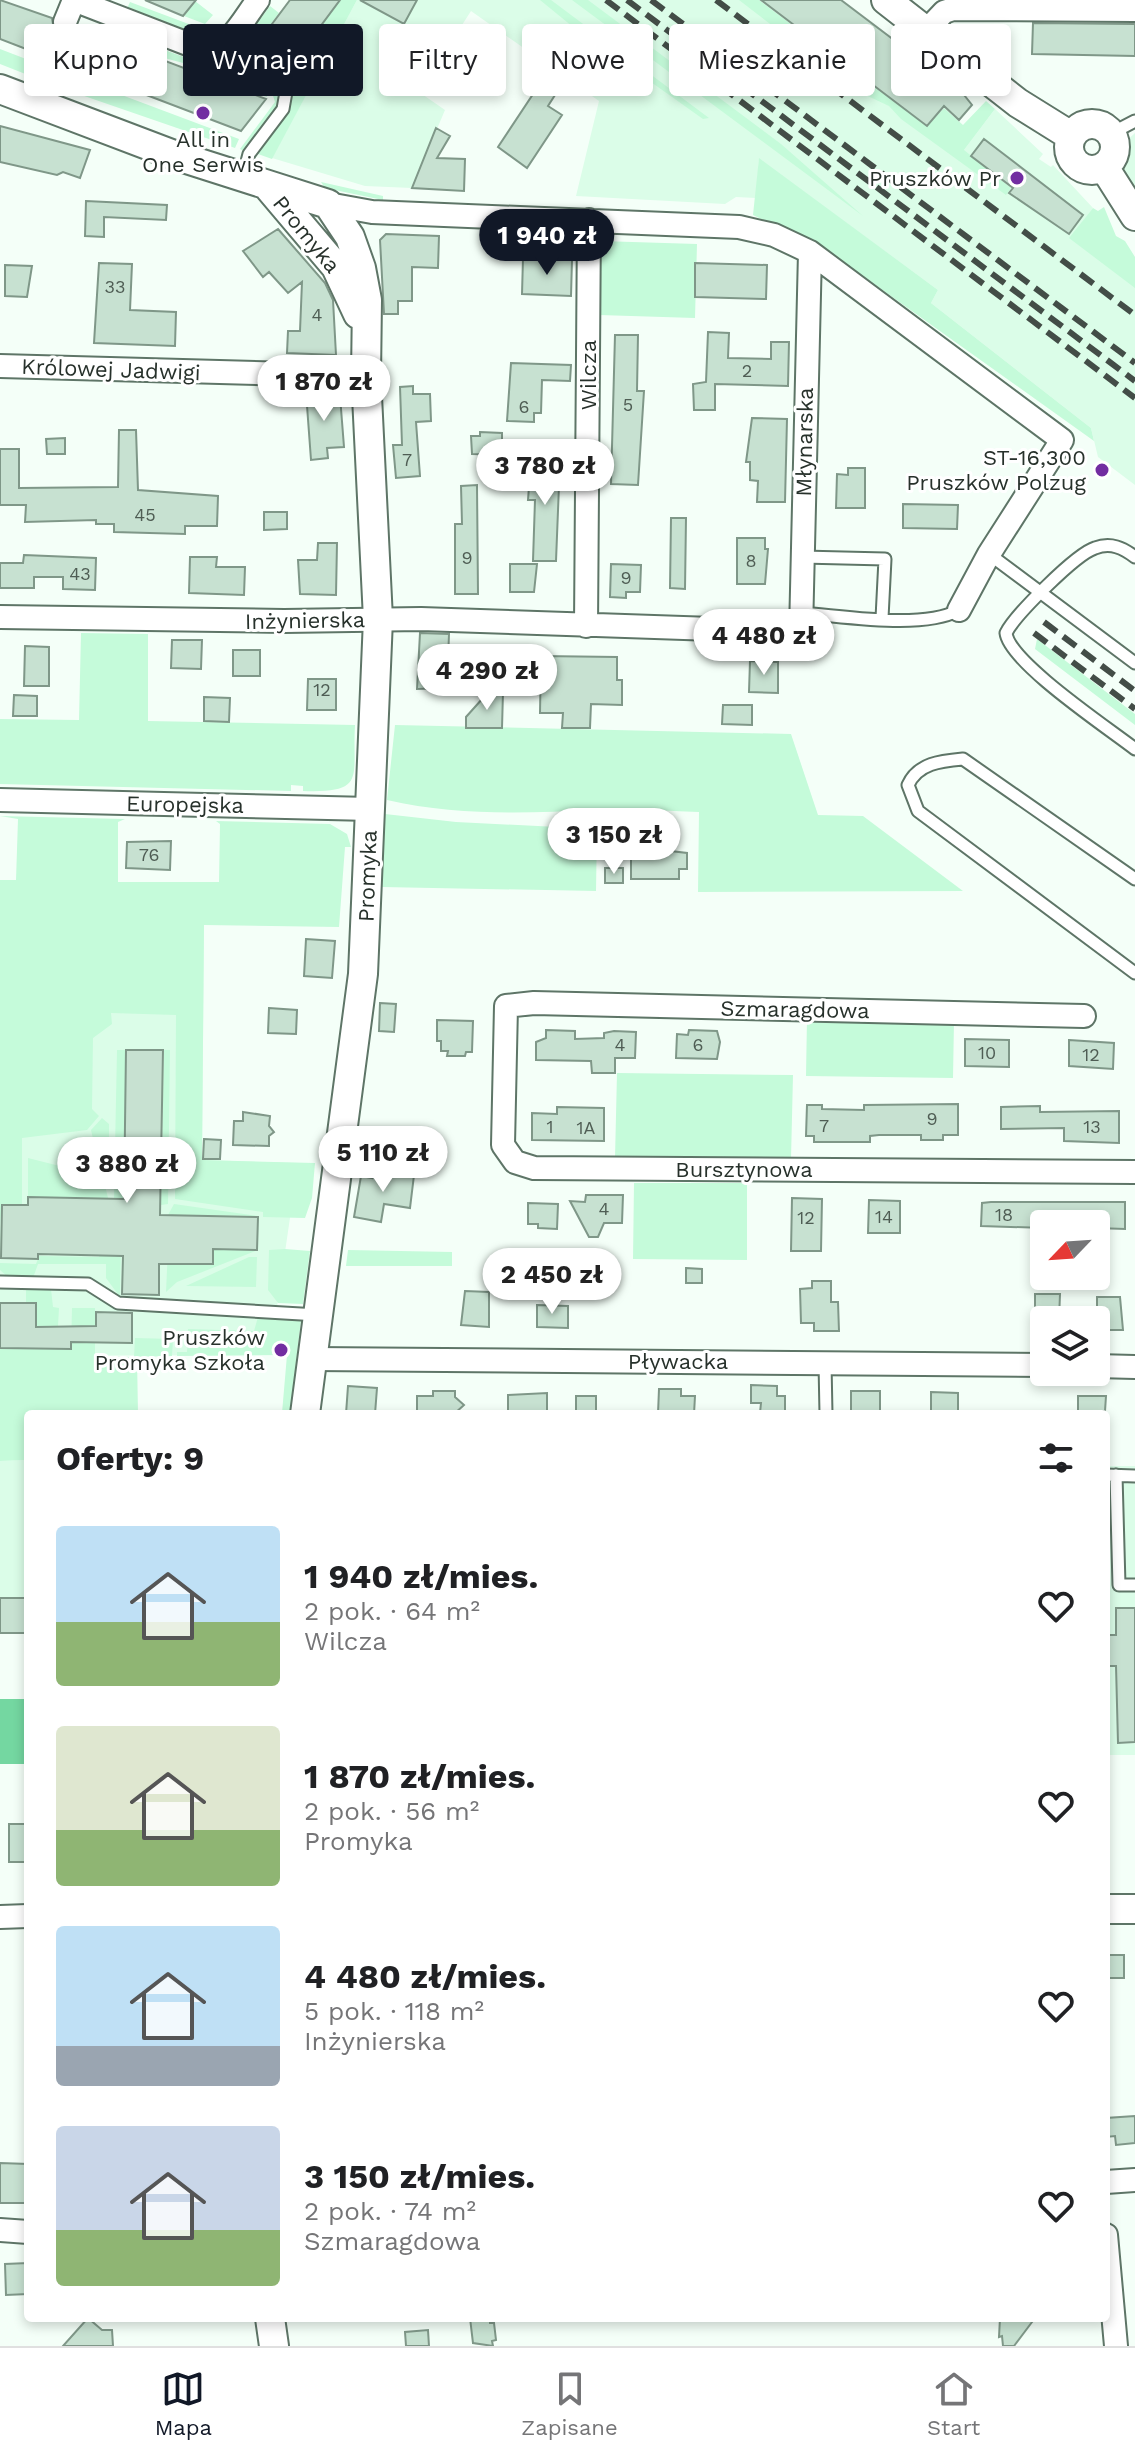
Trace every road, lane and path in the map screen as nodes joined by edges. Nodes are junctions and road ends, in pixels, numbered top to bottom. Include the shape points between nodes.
1 (74, 0) edge
2 (258, 0) edge
3 (886, 0) edge
4 (1135, 10) edge
5 (65, 22) tunnel mouth
6 (238, 24) edge
7 (917, 24) edge
8 (933, 24) edge
9 (183, 43) edge
10 (0, 89) edge
11 (38, 96) edge
12 (285, 96) edge
13 (1009, 96) edge
14 (35, 103) junction
15 (1123, 127) edge
16 (1071, 136) junction
17 (1104, 167) junction
18 (256, 182) junction
19 (328, 204) junction
20 (1135, 216) edge
21 (589, 220) junction
22 (810, 252) junction
23 (366, 334) junction
24 (0, 366) edge
25 (366, 376) junction
26 (989, 554) junction
27 (802, 557) junction
28 (1135, 557) edge
29 (1042, 591) junction
30 (959, 610) joint
31 (0, 617) edge
32 (882, 618) junction
33 (378, 619) junction
34 (801, 622) junction
35 (586, 626) junction
36 (1135, 663) edge
37 (1135, 749) edge
38 (0, 800) edge
39 (370, 809) junction
40 (1135, 879) edge
41 (1135, 973) edge
42 (506, 1006) joint
43 (1084, 1016) dead end
44 (1135, 1172) edge
45 (0, 1282) edge
46 (318, 1315) junction
47 (312, 1359) junction
48 (825, 1362) junction
49 (1030, 1365) edge
50 (1110, 1366) edge
51 (1135, 1367) edge
52 (306, 1410) edge
53 (826, 1410) edge
54 (1111, 1475) edge
55 (1135, 1476) edge
56 (1135, 1585) edge
57 (1110, 1909) edge
58 (1135, 1909) edge
59 (24, 1916) edge
60 (0, 1917) edge
61 (1135, 2180) edge
62 (1110, 2182) edge
63 (0, 2230) edge
64 (24, 2232) edge
65 (1110, 2279) edge
66 (271, 2322) edge
67 (274, 2346) edge
68 (1116, 2346) edge

1 - 5 street
1 - 9 street
2 - 6 street
3 - 7 street
4 - 8 street via 953,9
10 - 14 street
11 - 14 street
12 - 18 lane via 283,109 249,154
13 - 16 street
14 - 18 street
15 - 16 street via 1090,123
15 - 17 street
16 - 17 street via 1073,161 1087,170
17 - 20 street
18 - 19 street, Promyka
18 - 23 street, Promyka via 336,267
19 - 21 street via 372,212
19 - 23 street, Promyka via 350,237 361,268
21 - 22 street via 739,227 774,235
21 - 35 street, Wilcza
22 - 26 street via 1062,440
22 - 27 street, Młynarska
23 - 25 street, Promyka
24 - 25 street, Królowej Jadwigi
25 - 33 street, Promyka
26 - 29 lane
26 - 30 street
27 - 32 lane via 885,559
27 - 34 street, Młynarska
28 - 29 lane via 1122,547 1093,548
29 - 36 lane
29 - 37 lane via 1009,626 1007,642 1027,665
30 - 32 lane via 938,618
31 - 33 street, Inżynierska
32 - 34 lane
33 - 35 street, Inżynierska
33 - 39 street, Promyka
34 - 35 street, Inżynierska
38 - 39 street, Europejska
39 - 46 street, Promyka via 357,1046
40 - 41 lane via 963,759 937,761 913,774 908,785 918,811
42 - 43 street, Szmaragdowa
42 - 44 street, Bursztynowa via 503,1145 524,1166
45 - 46 lane via 88,1284 118,1303
46 - 47 street, Promyka
47 - 48 street, Pływacka
47 - 52 street, Promyka
48 - 49 street, Pływacka
48 - 53 lane
50 - 51 street
54 - 55 lane
54 - 56 lane via 1119,1585
57 - 58 street
59 - 60 street
61 - 62 street
63 - 64 street
65 - 68 street
66 - 67 street

